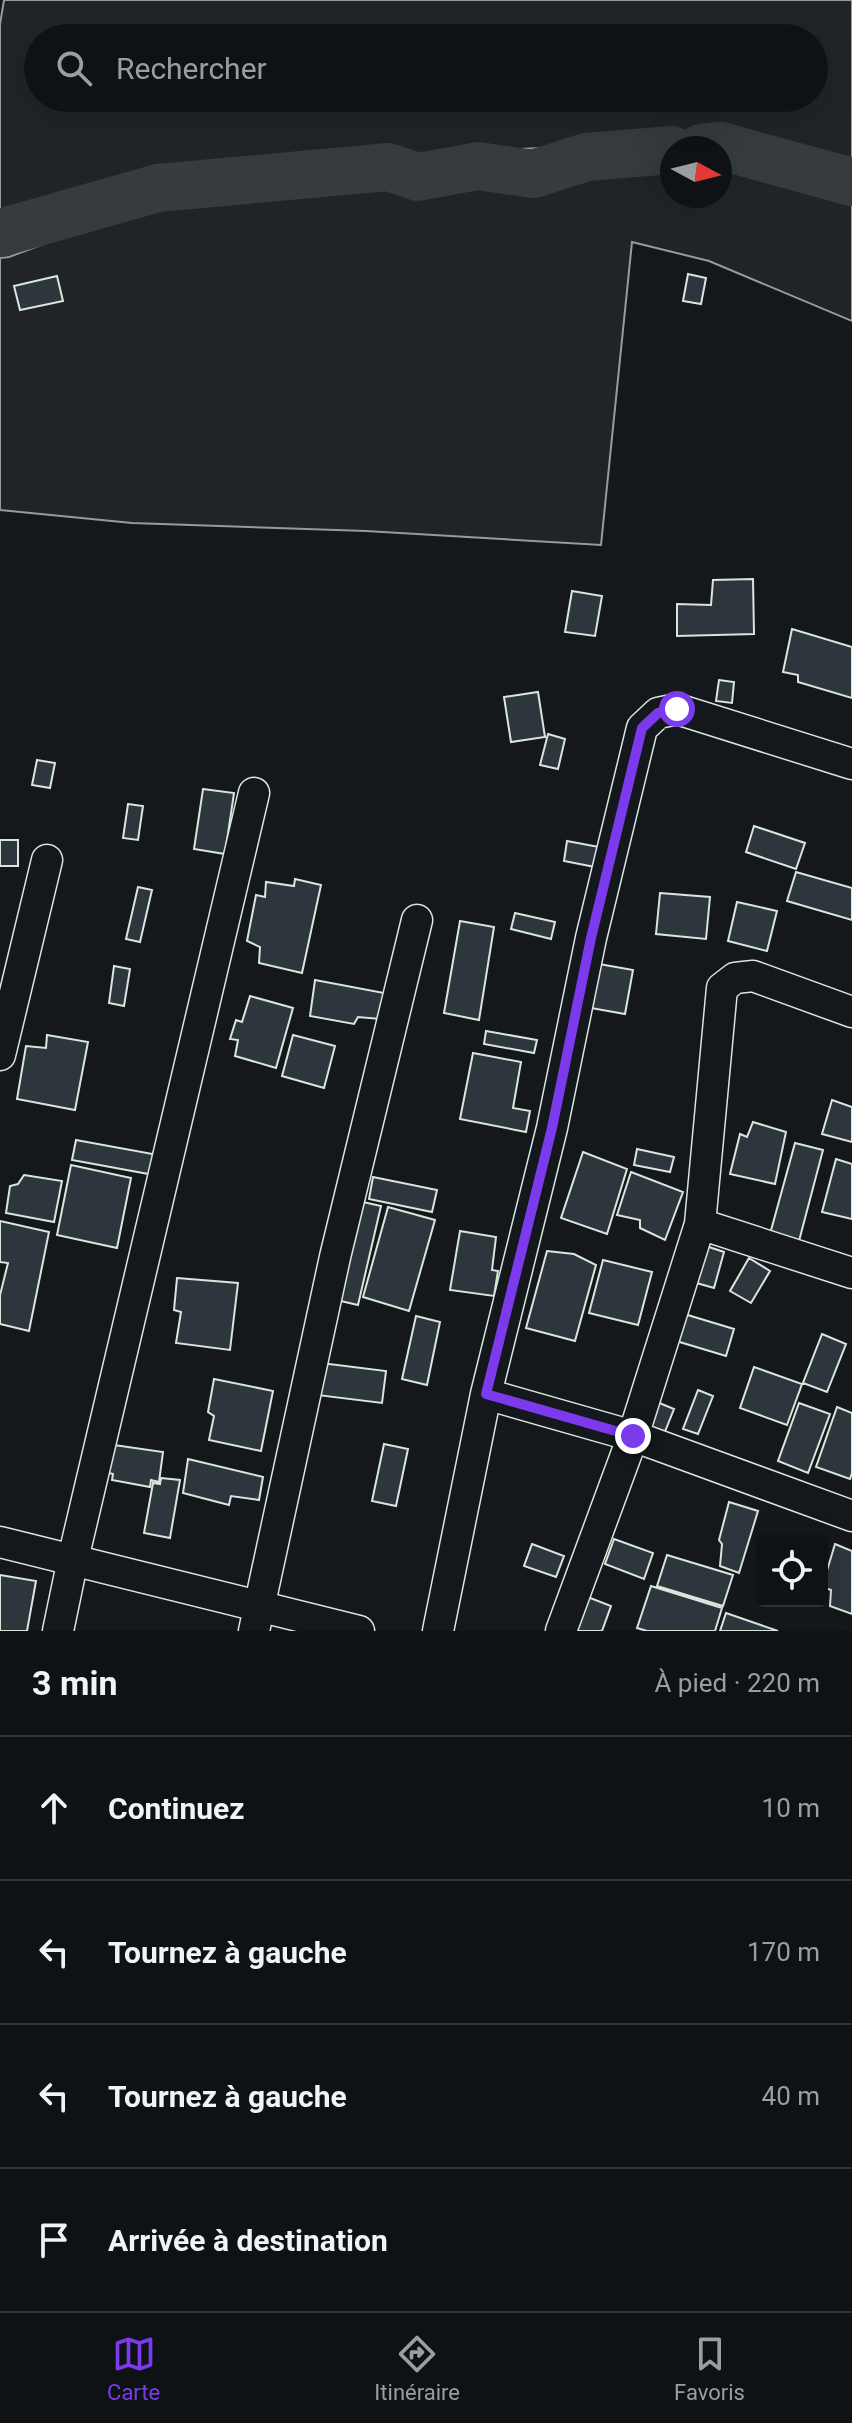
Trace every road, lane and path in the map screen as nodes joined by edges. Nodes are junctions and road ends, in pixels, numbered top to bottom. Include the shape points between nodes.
1 (852, 764) edge
2 (254, 793) dead end
3 (47, 860) dead end
4 (417, 920) dead end
5 (852, 1012) edge
6 (0, 1055) edge
7 (700, 1224) junction
8 (852, 1273) edge
9 (486, 1394) junction
10 (633, 1436) junction
11 (852, 1516) edge
12 (0, 1542) edge
13 (73, 1559) junction
14 (257, 1618) edge
15 (58, 1631) edge
16 (359, 1631) edge
17 (438, 1631) edge
18 (561, 1631) edge

1 - 9 street via 677,709 658,713 642,728
2 - 13 street
3 - 6 street
4 - 14 street via 335,1257
5 - 7 street via 753,976 735,978 722,988
7 - 8 street
7 - 10 street
9 - 10 street
9 - 17 street
10 - 11 street
10 - 18 street
12 - 13 street
13 - 14 street via 172,1585
13 - 15 street
14 - 16 street

